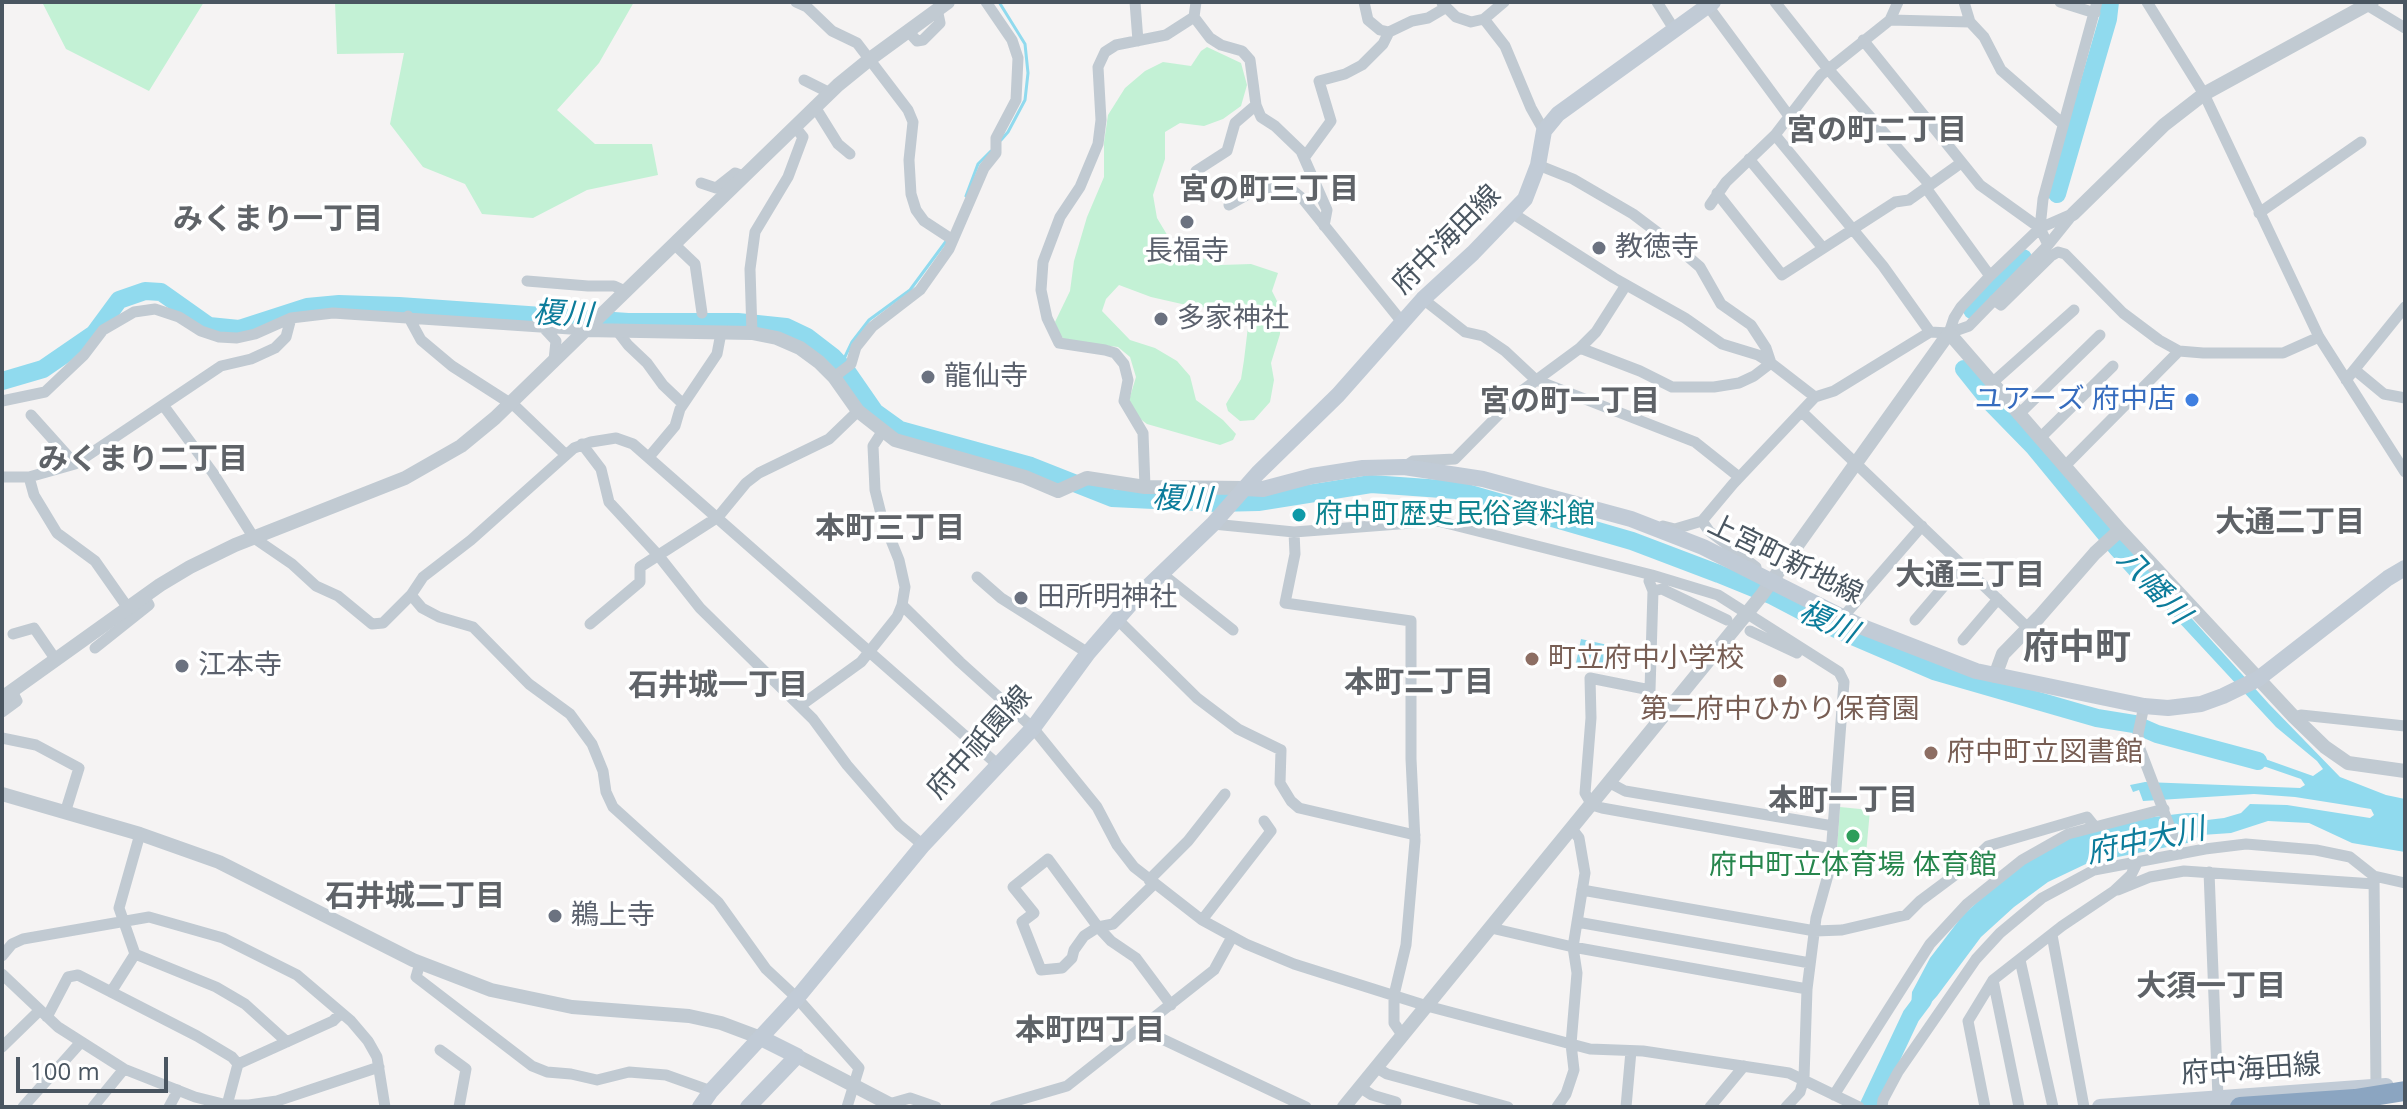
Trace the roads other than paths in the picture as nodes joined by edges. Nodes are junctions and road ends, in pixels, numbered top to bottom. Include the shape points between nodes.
1 (796, 2) edge
2 (986, 2) edge
3 (1135, 2) edge
4 (1196, 2) edge
5 (1364, 2) edge
6 (1504, 2) edge
7 (1657, 2) edge
8 (1775, 2) edge
9 (1898, 2) edge
10 (1964, 2) edge
11 (2060, 2) edge
12 (2147, 2) edge
13 (1708, 3) edge
14 (2367, 3) edge
15 (942, 5) edge
16 (1444, 5) edge
17 (2096, 8) edge
18 (1194, 17) junction
19 (1484, 19) junction
20 (1890, 20) junction
21 (1970, 22) junction
22 (2405, 28) edge
23 (1674, 29) junction
24 (1389, 32) junction
25 (1863, 40) junction
26 (1138, 41) junction
27 (870, 59) junction
28 (1828, 69) junction
29 (804, 80) dead end
30 (830, 93) junction
31 (2204, 94) junction
32 (1256, 105) junction
33 (815, 107) junction
34 (1789, 116) junction
35 (2063, 124) junction
36 (795, 127) junction
37 (1544, 131) junction
38 (1775, 135) junction
39 (2361, 142) dead end
40 (850, 154) dead end
41 (1304, 158) junction
42 (1749, 159) junction
43 (1961, 163) junction
44 (1538, 165) junction
45 (1196, 171) dead end
46 (743, 176) junction
47 (701, 183) dead end
48 (1928, 187) junction
49 (1717, 193) junction
50 (1229, 205) dead end
51 (1710, 205) dead end
52 (1512, 213) junction
53 (2259, 213) junction
54 (2073, 214) junction
55 (1324, 226) junction
56 (2040, 228) junction
57 (1852, 229) junction
58 (953, 240) junction
59 (674, 244) junction
60 (2048, 245) junction
61 (1823, 248) junction
62 (1990, 276) junction
63 (527, 281) dead end
64 (1626, 285) junction
65 (625, 291) junction
66 (1423, 299) junction
67 (1994, 300) junction
68 (2405, 307) edge
69 (2074, 310) dead end
70 (702, 313) dead end
71 (408, 316) junction
72 (291, 318) junction
73 (1402, 322) junction
74 (543, 327) junction
75 (588, 328) junction
76 (618, 332) junction
77 (1930, 332) junction
78 (721, 333) junction
79 (752, 333) junction
80 (1949, 333) junction
81 (2100, 335) dead end
82 (2319, 337) junction
83 (1580, 348) junction
84 (2179, 351) junction
85 (554, 360) junction
86 (1771, 363) junction
87 (2113, 366) dead end
88 (2355, 370) junction
89 (834, 377) junction
90 (1536, 380) junction
91 (2346, 380) junction
92 (1992, 383) junction
93 (1815, 397) junction
94 (2405, 398) edge
95 (2, 401) edge
96 (510, 403) junction
97 (683, 404) junction
98 (163, 405) junction
99 (858, 411) junction
100 (1802, 412) junction
101 (31, 415) dead end
102 (2018, 415) junction
103 (882, 432) junction
104 (2039, 439) junction
105 (582, 444) junction
106 (566, 455) junction
107 (649, 457) junction
108 (1857, 463) junction
109 (75, 464) junction
110 (1404, 467) junction
111 (2064, 467) junction
112 (2405, 472) edge
113 (2, 477) edge
114 (29, 477) junction
115 (1739, 477) junction
116 (1145, 487) junction
117 (1235, 499) junction
118 (718, 517) junction
119 (1631, 519) junction
120 (1702, 521) junction
121 (1213, 524) junction
122 (1922, 526) junction
123 (2120, 530) junction
124 (1294, 532) junction
125 (254, 538) junction
126 (658, 555) junction
127 (1962, 565) junction
128 (2405, 568) edge
129 (1161, 573) junction
130 (1652, 575) junction
131 (977, 577) dead end
132 (1770, 584) junction
133 (1653, 591) junction
134 (411, 595) junction
135 (144, 596) junction
136 (1998, 599) junction
137 (902, 605) junction
138 (128, 608) junction
139 (1843, 617) junction
140 (1117, 619) junction
141 (1742, 620) junction
142 (1915, 620) dead end
143 (590, 624) dead end
144 (2029, 629) junction
145 (1233, 630) dead end
146 (13, 634) dead end
147 (1963, 640) dead end
148 (95, 648) dead end
149 (871, 651) junction
150 (1088, 653) junction
151 (56, 660) junction
152 (1820, 661) junction
153 (1995, 676) junction
154 (2249, 684) junction
155 (7, 694) edge
156 (800, 706) junction
157 (2, 712) edge
158 (2143, 712) junction
159 (2294, 717) junction
160 (2405, 726) edge
161 (1033, 728) junction
162 (2, 738) edge
163 (997, 764) junction
164 (2405, 771) edge
165 (1610, 783) junction
166 (2, 794) edge
167 (1225, 794) dead end
168 (1592, 805) junction
169 (2164, 811) junction
170 (65, 813) junction
171 (1264, 821) dead end
172 (1833, 826) junction
173 (2095, 827) junction
174 (1572, 829) junction
175 (140, 834) junction
176 (1415, 835) junction
177 (923, 845) junction
178 (1832, 849) junction
179 (2179, 851) junction
180 (2137, 863) junction
181 (2209, 872) junction
182 (2374, 880) junction
183 (1152, 882) junction
184 (2405, 883) edge
185 (1582, 890) junction
186 (2114, 891) junction
187 (1202, 920) junction
188 (121, 921) junction
189 (1577, 922) junction
190 (1098, 927) junction
191 (1491, 928) junction
192 (1815, 931) junction
193 (2052, 935) junction
194 (1232, 937) junction
195 (1573, 947) junction
196 (135, 954) junction
197 (2, 956) edge
198 (2020, 960) junction
199 (420, 963) junction
200 (1810, 963) junction
201 (2, 974) edge
202 (1993, 980) junction
203 (1807, 989) junction
204 (111, 992) junction
205 (1394, 995) junction
206 (797, 998) junction
207 (1171, 1005) junction
208 (1427, 1006) junction
209 (44, 1013) junction
210 (341, 1013) junction
211 (1141, 1029) junction
212 (1403, 1036) junction
213 (761, 1038) junction
214 (81, 1042) junction
215 (287, 1042) junction
216 (1571, 1044) junction
217 (2, 1047) edge
218 (440, 1050) dead end
219 (1631, 1051) junction
220 (797, 1056) junction
221 (238, 1064) junction
222 (1744, 1066) junction
223 (379, 1067) junction
224 (1377, 1068) junction
225 (124, 1069) junction
226 (1804, 1078) junction
227 (855, 1086) junction
228 (2376, 1086) junction
229 (1361, 1088) junction
230 (2405, 1088) edge
231 (178, 1090) junction
232 (711, 1091) junction
233 (1837, 1096) junction
234 (2218, 1098) junction
235 (1396, 1102) dead end
236 (227, 1105) junction
237 (892, 1105) edge
238 (1015, 1105) edge
239 (23, 1107) edge
240 (93, 1107) edge
241 (169, 1107) edge
242 (385, 1107) edge
243 (459, 1107) edge
244 (700, 1107) edge
245 (748, 1107) edge
246 (847, 1107) edge
247 (936, 1107) edge
248 (995, 1107) edge
249 (1306, 1107) edge
250 (1344, 1107) edge
251 (1508, 1107) edge
252 (1557, 1107) edge
253 (1626, 1107) edge
254 (1710, 1107) edge
255 (1786, 1107) edge
256 (1859, 1107) edge
257 (1882, 1107) edge
258 (1985, 1107) edge
259 (2019, 1107) edge
260 (2053, 1107) edge
261 (2084, 1107) edge
262 (2100, 1107) edge
263 (2240, 1107) edge

1 - 27 street via 857,43
2 - 58 street via 1018,58 1016,100
3 - 26 street
4 - 18 street
5 - 24 street via 1368,20
6 - 19 street
7 - 23 street
8 - 28 street
9 - 20 street
10 - 21 street
11 - 17 street
12 - 31 street
13 - 23 main road
13 - 34 street
14 - 22 street
14 - 31 street
15 - 27 street
16 - 19 street via 1456,17
16 - 24 street via 1428,18
17 - 35 street
18 - 26 street via 1166,35
18 - 32 street via 1210,38 1242,51 1250,60
19 - 37 street via 1505,46
20 - 21 street
20 - 25 street
21 - 35 street via 2001,70
23 - 37 main road via 1558,114
24 - 41 street via 1362,65 1319,81 1331,121
25 - 28 street
25 - 43 street
26 - 116 street via 1105,52 1098,67 1098,144 1060,217 1043,262 1041,290 1059,343 1115,353 1124,364 1124,401 1143,433
27 - 30 street
27 - 58 street via 913,122 909,160 916,210
28 - 34 street
28 - 48 street
29 - 30 street
30 - 33 street
31 - 53 street
31 - 54 street via 2164,125
32 - 41 street via 1261,117
32 - 45 street via 1235,123 1227,151
33 - 36 street
33 - 40 street
34 - 38 street
35 - 56 street
36 - 46 street
36 - 79 street via 803,137 788,177 755,232
37 - 44 main road, 府中海田線
38 - 42 street
38 - 57 street
39 - 53 street
41 - 55 street via 1327,210
42 - 49 street
42 - 61 street
43 - 48 street
43 - 56 street via 1980,185
44 - 52 main road, 府中海田線 via 1525,199
44 - 86 street via 1633,214 1678,248 1700,267 1721,304 1751,325
46 - 47 street via 735,173 716,188
46 - 59 street
48 - 57 street
48 - 62 street
49 - 51 street
49 - 61 street via 1782,275
50 - 55 street via 1252,192 1280,186 1303,199
52 - 64 street
52 - 66 main road, 府中海田線
53 - 82 street
54 - 56 street
54 - 60 street
55 - 73 street
56 - 60 street
56 - 62 street
57 - 61 street
57 - 77 street
58 - 89 street via 920,290 872,327 856,347 851,364
59 - 65 street
59 - 70 street via 695,264
60 - 67 street
62 - 80 street via 1961,307
63 - 65 street
64 - 83 street
64 - 86 street via 1722,344
65 - 75 street
66 - 73 main road, 府中海田線
66 - 90 street via 1465,332 1483,336 1505,351
67 - 80 street via 1969,326
67 - 84 street via 2001,305 2058,252 2123,313
68 - 88 street
69 - 92 street
71 - 72 street via 333,313
71 - 74 street
71 - 96 street via 421,340
72 - 95 street via 237,338 201,331 155,309 134,312 103,330 45,392
72 - 98 street via 286,337 275,348 221,366
73 - 117 main road, 府中海田線
74 - 75 street
74 - 85 street via 556,341
75 - 76 street
75 - 85 street
76 - 78 street
76 - 97 street
77 - 80 street
77 - 93 street via 1834,391
78 - 79 street
78 - 97 street via 717,354
79 - 89 street via 800,348
80 - 92 street
80 - 108 street
81 - 102 street
82 - 84 street via 2283,353
82 - 91 street
83 - 86 street via 1672,387 1739,383
83 - 90 street
84 - 111 street
85 - 96 street
86 - 93 street
87 - 104 street
88 - 91 street
88 - 94 street via 2384,394
89 - 99 street
90 - 110 street via 1455,459 1413,461
90 - 115 street via 1695,442
91 - 112 street
92 - 102 street
93 - 100 street
96 - 106 street
96 - 125 street via 461,446 424,468
97 - 107 street via 675,426
98 - 109 street
98 - 125 street
99 - 103 street
99 - 118 street via 829,439 759,473
100 - 108 street
100 - 115 street
101 - 109 street
102 - 104 street
103 - 116 street via 1058,491 1087,478
103 - 137 street via 873,446 875,490 899,560 905,587
104 - 111 street
105 - 106 street
105 - 107 street via 616,438
105 - 126 street via 601,469 609,502
106 - 134 street via 423,577
107 - 118 street
108 - 122 street
108 - 132 street
109 - 114 street
110 - 117 main road, 上宮町新地線 via 1312,476
110 - 119 main road, 上宮町新地線 via 1483,479
111 - 123 street
113 - 114 street
114 - 138 street via 57,533 95,561
115 - 120 street
116 - 117 street
117 - 121 main road, 府中祇園線
118 - 126 street
118 - 149 street
119 - 120 street via 1675,529
119 - 132 main road, 上宮町新地線 via 1703,547
120 - 132 street
121 - 124 street
121 - 129 main road, 府中祇園線
122 - 127 street
122 - 139 street
123 - 144 street
123 - 154 street
124 - 130 street via 1438,521
124 - 176 street via 1285,603 1411,621
125 - 134 street via 372,624 383,623
125 - 135 street via 190,567
126 - 143 street via 640,567 640,582
126 - 156 street via 700,608
127 - 136 street
127 - 142 street
128 - 154 main road, 上宮町新地線
129 - 140 main road, 府中祇園線
129 - 145 street
130 - 133 street
130 - 141 street via 1718,595
131 - 150 street
132 - 139 main road, 上宮町新地線
132 - 141 street
133 - 141 street via 1662,589
133 - 168 street via 1650,690 1590,678 1585,793
134 - 206 street via 439,617 473,627 529,684 570,714 592,744 613,807 718,902 766,969
135 - 138 street
135 - 148 street via 149,605
136 - 144 street
136 - 147 street
137 - 149 street
137 - 161 street
138 - 151 street
139 - 153 main road, 上宮町新地線
140 - 150 main road, 府中祇園線
140 - 176 street via 1197,698 1238,729 1281,750 1280,783 1299,808
141 - 152 street
141 - 152 street via 1813,662
141 - 165 street
144 - 153 street via 2003,654
146 - 151 street via 34,628
149 - 156 street
149 - 163 street
150 - 161 main road, 府中祇園線
151 - 155 street
152 - 172 street via 1839,672 1844,682
153 - 158 main road, 上宮町新地線
154 - 158 main road, 上宮町新地線 via 2201,704
154 - 159 street
155 - 157 street via 17,701
156 - 177 street via 899,825
158 - 169 street via 2140,749
159 - 160 street
159 - 164 street via 2348,763
161 - 163 main road, 府中祇園線
161 - 183 street via 1097,807 1134,867
162 - 170 street via 36,745 79,768
163 - 177 main road, 府中祇園線
165 - 168 street
165 - 172 street via 1625,791
166 - 170 street
167 - 183 street
168 - 174 street
168 - 178 street
169 - 173 street
169 - 179 street
170 - 175 street
171 - 187 street via 1271,831
172 - 178 street
173 - 192 street via 2087,817 1988,846 1906,915
173 - 233 street via 2068,834 2022,860 1967,904 1930,944
174 - 185 street via 1579,838 1585,873
174 - 191 street
175 - 188 street via 119,908
175 - 199 street via 219,862
176 - 205 street via 1406,945
177 - 206 main road, 府中祇園線
178 - 192 street
179 - 180 street
179 - 182 street via 2246,844 2316,850 2350,857
180 - 186 street
180 - 257 street via 2094,870 2042,898 2000,933 1898,1072
181 - 182 street
181 - 186 street via 2150,877
181 - 234 street
182 - 184 street
182 - 228 street
183 - 187 street
183 - 190 street via 1113,924
185 - 189 street
185 - 192 street
186 - 193 street
187 - 194 street
188 - 196 street
188 - 197 street via 23,939
188 - 210 street via 149,917 223,938 297,975
189 - 195 street
189 - 200 street
190 - 190 street via 1084,936 1062,968 1041,970 1022,922 1034,913 1013,887 1048,859
190 - 207 street via 1136,958
191 - 195 street
191 - 208 street
192 - 200 street
193 - 198 street
193 - 261 street
194 - 205 street via 1294,964
194 - 207 street via 1214,970
195 - 203 street
195 - 216 street via 1577,973
196 - 204 street
196 - 215 street via 216,987 245,1004
198 - 202 street
198 - 260 street
199 - 213 street via 531,1000 689,1016
199 - 232 street via 416,977 532,1066 597,1080 629,1072 666,1075
200 - 203 street
201 - 209 street
202 - 258 street via 1968,1021
202 - 259 street
203 - 226 street
204 - 209 street via 78,975 68,977
204 - 221 street via 197,1036
205 - 208 street
205 - 212 street via 1394,1023
206 - 213 main road, 府中祇園線
206 - 227 street via 859,1068
207 - 211 street
208 - 212 street
208 - 216 street
209 - 214 street
209 - 217 street
210 - 215 street
210 - 223 street via 368,1041
211 - 238 street via 1067,1086
211 - 249 street
212 - 224 street
213 - 220 main road
213 - 232 main road, 府中祇園線
214 - 225 street
214 - 239 street
215 - 221 street
216 - 219 street
216 - 252 street via 1574,1070
218 - 243 street via 466,1069
219 - 222 street
219 - 253 street
220 - 227 street
220 - 245 main road
221 - 236 street
222 - 226 street
222 - 254 street
223 - 236 street via 277,1101
223 - 242 street
224 - 229 street
224 - 251 street
225 - 231 street
225 - 240 street
226 - 233 street
226 - 255 street
227 - 237 street
227 - 246 street
228 - 230 main road, 府中海田線
228 - 234 main road, 府中海田線
229 - 235 street
229 - 250 street
230 - 263 highway
231 - 236 street
231 - 241 street
232 - 244 main road, 府中祇園線
233 - 256 street
234 - 262 main road, 府中海田線
237 - 247 street via 910,1098
238 - 248 street

